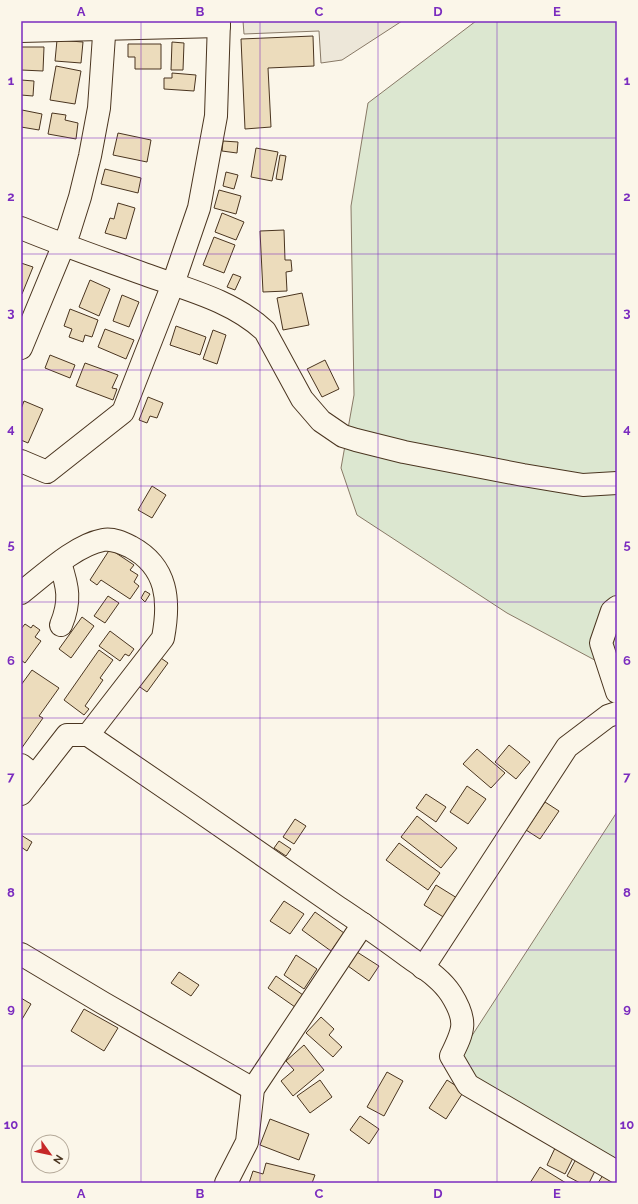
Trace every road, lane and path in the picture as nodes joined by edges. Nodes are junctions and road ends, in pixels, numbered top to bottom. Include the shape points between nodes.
1 (219, 24) edge
2 (104, 25) edge
3 (21, 31) edge
4 (21, 228) edge
5 (64, 246) junction
6 (173, 284) junction
7 (21, 348) edge
8 (21, 461) edge
9 (617, 483) edge
10 (60, 562) junction
11 (21, 593) edge
12 (617, 607) edge
13 (61, 625) dead end
14 (617, 692) edge
15 (617, 713) edge
16 (88, 735) junction
17 (28, 771) edge
18 (21, 794) edge
19 (363, 924) junction
20 (21, 954) edge
21 (423, 968) junction
22 (254, 1089) junction
23 (617, 1172) edge
24 (226, 1183) edge

1 - 2 street
1 - 6 street via 216,116 199,208
2 - 3 street
2 - 5 street via 98,115 84,183
4 - 5 street
5 - 6 street
5 - 7 street
6 - 8 street via 123,412 47,472
6 - 9 street via 213,299 245,315 265,331 302,399 321,421 343,436 404,452 523,475 583,485
10 - 11 street
10 - 13 street via 68,591 68,604
10 - 16 street via 90,544 103,540 125,544 145,557 157,570 166,600 163,638
12 - 14 street via 612,611 602,643
15 - 21 street via 608,716 568,747
16 - 17 street via 67,735
16 - 19 street
17 - 18 street
19 - 21 street
19 - 22 street
20 - 22 street
21 - 23 street via 441,982 460,1013 463,1029 451,1056 468,1085
22 - 24 street via 247,1142

